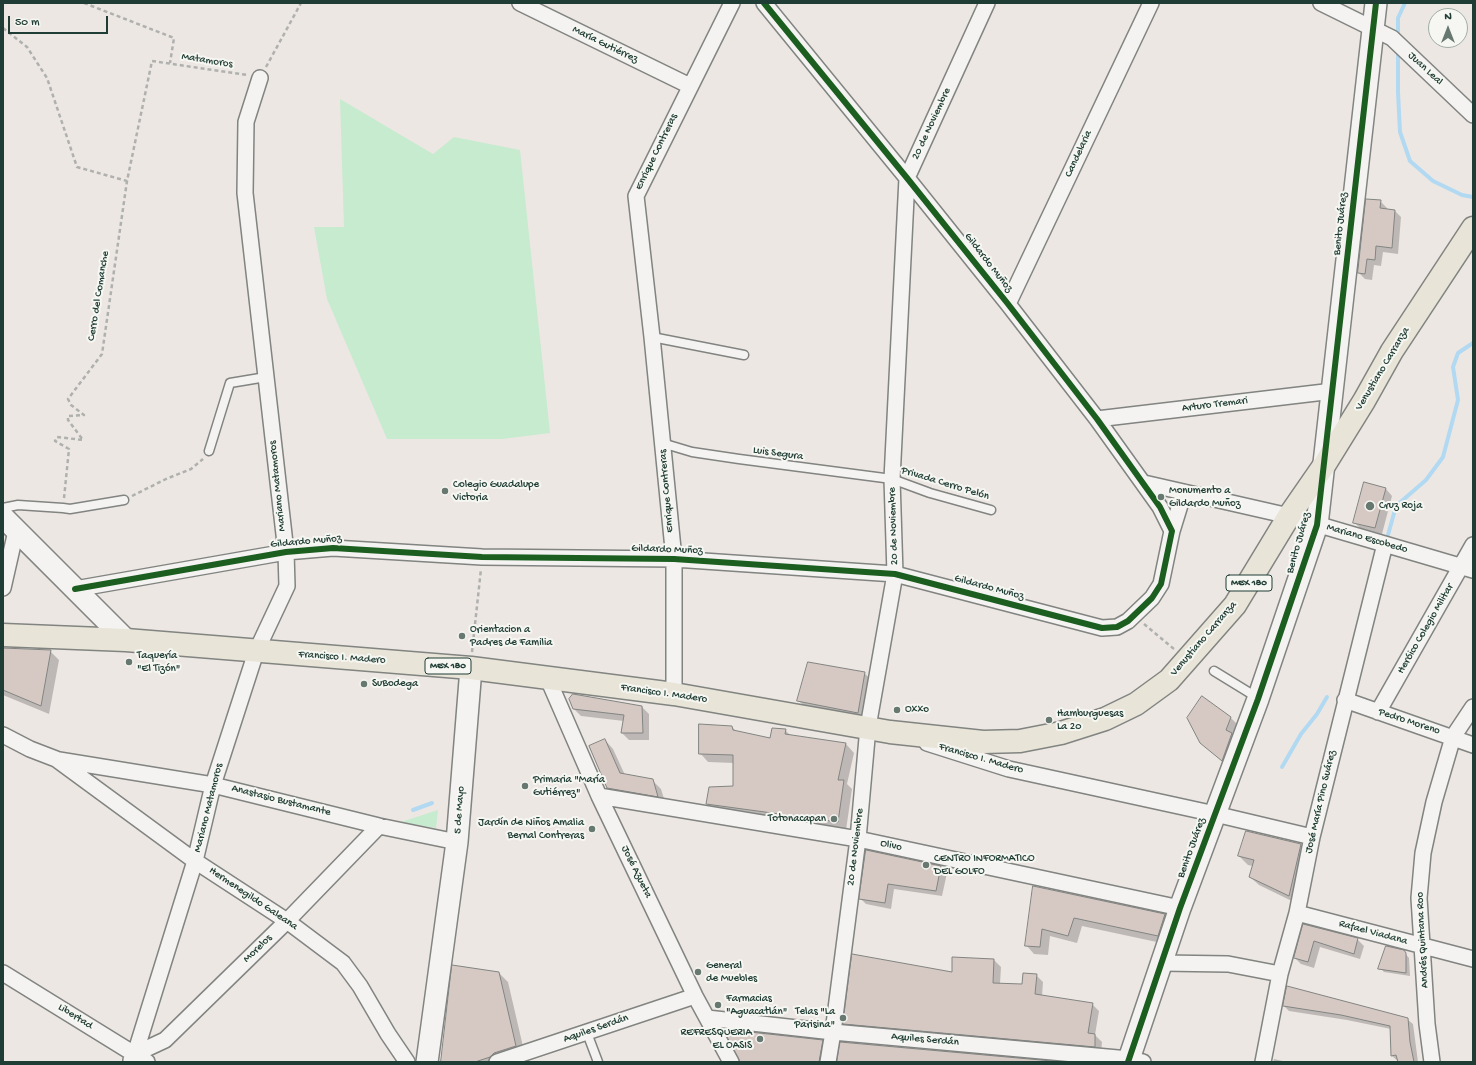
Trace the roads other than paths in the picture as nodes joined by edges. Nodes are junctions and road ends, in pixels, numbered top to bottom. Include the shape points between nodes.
1 (520, 3) edge
2 (732, 3) edge
3 (764, 3) edge
4 (987, 3) edge
5 (1151, 3) edge
6 (1322, 3) edge
7 (1376, 3) edge
8 (537, 7) edge
9 (1373, 28) junction
10 (260, 78) road end
11 (690, 86) junction
12 (1473, 115) edge
13 (907, 178) junction
14 (1473, 228) edge
15 (1008, 304) junction
16 (652, 337) junction
17 (744, 355) dead end
18 (266, 377) junction
19 (1333, 391) junction
20 (1364, 401) junction
21 (1097, 419) junction
22 (662, 443) junction
23 (210, 451) road end
24 (1325, 464) junction
25 (892, 479) junction
26 (1144, 483) junction
27 (1184, 492) junction
28 (124, 500) road end
29 (3, 508) edge
30 (991, 510) dead end
31 (1289, 516) junction
32 (9, 524) edge
33 (1318, 525) junction
34 (1172, 530) junction
35 (1385, 544) junction
36 (1473, 545) edge
37 (286, 552) junction
38 (674, 559) junction
39 (1467, 569) edge
40 (895, 574) junction
41 (3, 588) edge
42 (75, 589) junction
43 (3, 635) edge
44 (126, 640) junction
45 (256, 652) junction
46 (471, 668) junction
47 (1214, 671) dead end
48 (548, 679) junction
49 (674, 694) junction
50 (1258, 698) junction
51 (1345, 700) junction
52 (1473, 707) edge
53 (1378, 712) junction
54 (868, 727) junction
55 (890, 732) junction
56 (3, 735) edge
57 (1453, 737) junction
58 (1473, 745) edge
59 (56, 759) junction
60 (213, 785) junction
61 (599, 796) junction
62 (1215, 814) junction
63 (379, 826) junction
64 (1312, 837) junction
65 (858, 839) junction
66 (457, 842) junction
67 (195, 861) junction
68 (1180, 908) junction
69 (1297, 913) junction
70 (287, 921) junction
71 (1422, 946) junction
72 (1473, 960) edge
73 (1162, 963) junction
74 (3, 973) edge
75 (1280, 974) junction
76 (695, 996) junction
77 (707, 1018) junction
78 (833, 1032) junction
79 (587, 1033) junction
80 (137, 1059) edge
81 (1133, 1061) edge
82 (407, 1062) edge
83 (427, 1062) edge
84 (497, 1062) edge
85 (598, 1062) edge
86 (731, 1062) edge
87 (828, 1062) edge
88 (1263, 1062) edge
89 (1432, 1062) edge

1 - 8 street, María Gutiérrez
2 - 11 street, Enrique Contreras
3 - 13 street, Gildardo Muñoz
4 - 13 street, 20 de Noviembre
5 - 15 street, Candelaria
6 - 9 street, Juan Leal
7 - 9 street, Benito Juárez
8 - 11 street, María Gutiérrez
9 - 12 street, Juan Leal via 1392,38
9 - 19 street, Benito Juárez
10 - 18 street, Mariano Matamoros via 246,122 245,193
11 - 16 street, Enrique Contreras via 636,196
13 - 15 street, Gildardo Muñoz
13 - 25 street, 20 de Noviembre
14 - 20 main road, Venustiano Carranza / MEX 180 via 1392,351
15 - 21 street, Gildardo Muñoz
16 - 17 lane
16 - 22 street, Enrique Contreras
18 - 23 lane via 230,383
18 - 37 street, Mariano Matamoros
19 - 20 street via 1352,401
19 - 21 street, Arturo Tremari
19 - 24 street, Benito Juárez
20 - 24 main road, Venustiano Carranza / MEX 180
21 - 26 street, Gildardo Muñoz
22 - 25 lane, Luis Segura via 692,452
22 - 38 street, Enrique Contreras
24 - 31 main road, Venustiano Carranza / MEX 180
24 - 33 street, Benito Juárez
25 - 30 lane, Privada Cerro Pelón via 930,493
25 - 40 street, 20 de Noviembre
26 - 27 street, Mariano Escobedo
26 - 34 street, Gildardo Muñoz
27 - 31 street, Mariano Escobedo
27 - 34 street
28 - 29 lane via 70,510 18,505
31 - 33 street, Mariano Escobedo
31 - 55 main road, Venustiano Carranza / MEX 180 via 1235,605 1168,680 1136,704 1105,719 1061,733 1020,741 983,742
32 - 41 street
32 - 42 street
33 - 35 street, Mariano Escobedo
33 - 50 street, Benito Juárez
34 - 40 street, Gildardo Muñoz via 1161,584 1152,598 1135,615 1116,627 1102,628
35 - 39 street, Mariano Escobedo
35 - 51 street, José María Pino Suárez
36 - 39 street, Heróico Colegio Militar
37 - 38 street, Gildardo Muñoz via 333,548 482,557
37 - 42 street, Gildardo Muñoz
37 - 45 street, Mariano Matamoros via 287,586
38 - 40 street, Gildardo Muñoz
38 - 49 street, Enrique Contreras
39 - 53 street, Heróico Colegio Militar
40 - 54 street, 20 de Noviembre
42 - 44 street
43 - 44 main road, Francisco I. Madero / MEX 180
44 - 45 main road, Francisco I. Madero / MEX 180
45 - 46 main road, Francisco I. Madero / MEX 180
45 - 60 street, Mariano Matamoros
46 - 48 main road, Francisco I. Madero / MEX 180
46 - 66 street, 5 de Mayo
47 - 50 lane
48 - 49 main road, Francisco I. Madero / MEX 180
48 - 61 street, José Azueta
49 - 54 main road, Francisco I. Madero / MEX 180
50 - 62 street, Benito Juárez
51 - 53 street, Pedro Moreno
51 - 64 street, José María Pino Suárez
52 - 57 street, Andrés Quintana Roo
53 - 57 street, Pedro Moreno
54 - 55 main road, Francisco I. Madero / MEX 180
54 - 65 street, 20 de Noviembre
55 - 62 street, Francisco I. Madero via 1009,769
56 - 59 street, Hermenegildo Galeana via 30,750
57 - 58 street, Pedro Moreno
57 - 71 street, Andrés Quintana Roo via 1434,802 1423,853 1419,898
59 - 60 street, Anastasio Bustamante
59 - 67 street, Hermenegildo Galeana
60 - 63 street, Anastasio Bustamante
60 - 67 street, Mariano Matamoros
61 - 65 street, Olivo
61 - 76 street, José Azueta
62 - 64 street, Francisco I. Madero
62 - 68 street, Benito Juárez
63 - 66 street, Anastasio Bustamante
63 - 70 street, Morelos
64 - 69 street, José María Pino Suárez
65 - 68 street, Olivo
65 - 78 street, 20 de Noviembre
66 - 83 street, 5 de Mayo
67 - 70 street, Hermenegildo Galeana
67 - 80 street, Mariano Matamoros
68 - 73 street, Benito Juárez
69 - 71 street, Rafael Viadana
69 - 75 street, José María Pino Suárez
70 - 80 street, Morelos via 165,1040
70 - 82 street, Hermenegildo Galeana via 343,963
71 - 72 street, Rafael Viadana
71 - 89 street, Andrés Quintana Roo
73 - 75 street via 1228,964
73 - 81 street, Benito Juárez
74 - 80 street, Libertad
75 - 88 street, José María Pino Suárez
76 - 77 street, José Azueta
76 - 79 street, Aquiles Serdán
77 - 78 street, Aquiles Serdán
77 - 86 street, José Azueta
78 - 81 street, Aquiles Serdán
78 - 87 street, 20 de Noviembre
79 - 84 street, Aquiles Serdán
79 - 85 lane

